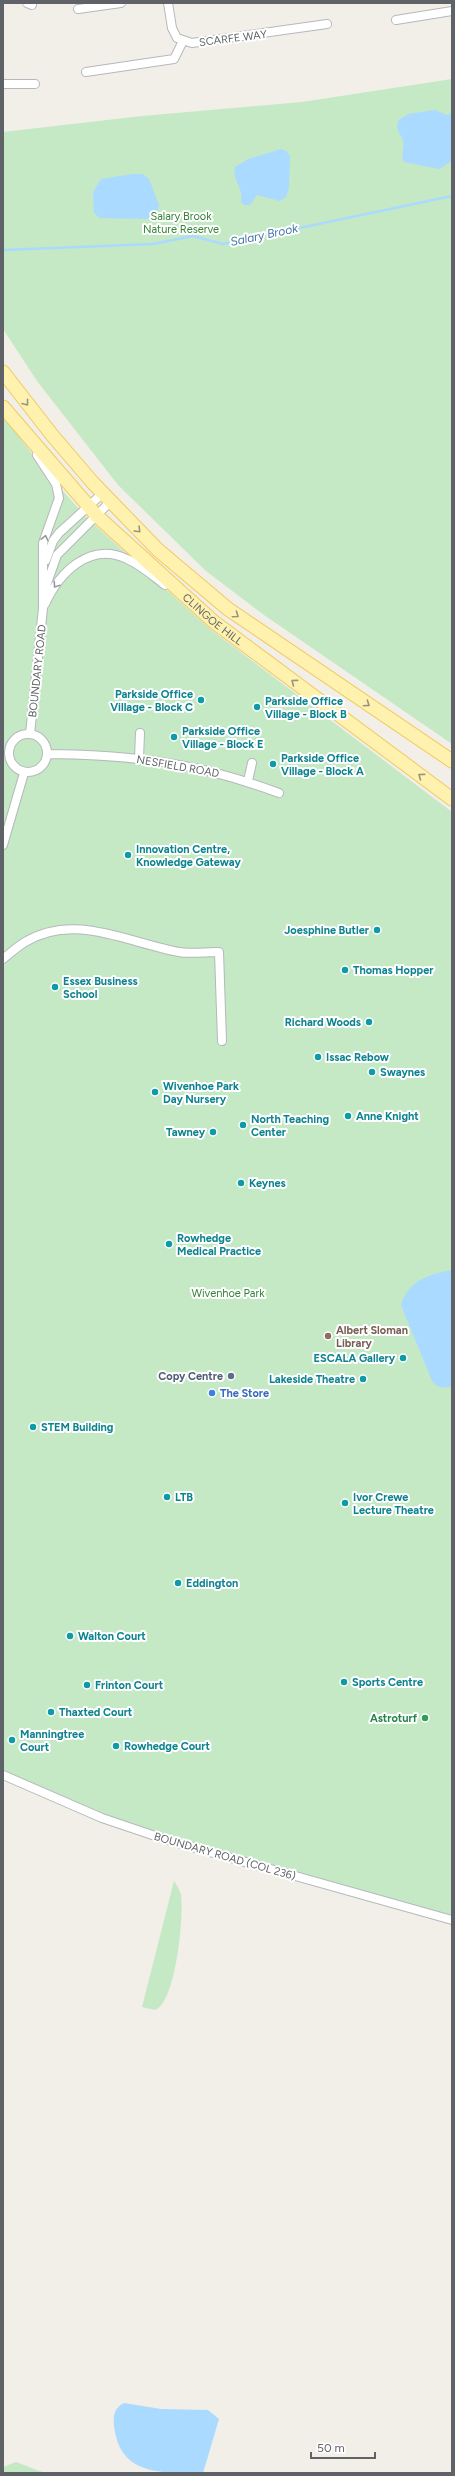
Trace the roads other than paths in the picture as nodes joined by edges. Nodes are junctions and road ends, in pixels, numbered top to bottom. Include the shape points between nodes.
1 (121, 3) edge
2 (168, 3) edge
3 (78, 9) dead end
4 (452, 11) edge
5 (396, 20) dead end
6 (327, 24) dead end
7 (183, 41) junction
8 (86, 72) dead end
9 (3, 84) edge
10 (35, 84) dead end
11 (3, 372) edge
12 (3, 407) edge
13 (19, 427) junction
14 (106, 498) junction
15 (92, 511) junction
16 (42, 576) junction
17 (44, 593) junction
18 (43, 608) junction
19 (214, 622) junction
20 (140, 733) dead end
21 (30, 734) junction
22 (6, 754) edge
23 (48, 754) junction
24 (139, 758) junction
25 (452, 761) edge
26 (252, 763) dead end
27 (24, 773) junction
28 (248, 781) junction
29 (279, 793) dead end
30 (452, 800) edge
31 (3, 845) edge
32 (3, 959) edge
33 (222, 1041) dead end
34 (3, 1775) edge
35 (452, 1920) edge

1 - 3 street
2 - 7 street, SCARFE WAY via 172,28 177,38
4 - 5 street
6 - 7 street, SCARFE WAY via 221,40 192,43
7 - 8 street via 174,59
9 - 10 street
11 -> 14 main road, CLINGOE HILL
12 - 13 main road, CLINGOE HILL
13 - 15 main road, CLINGOE HILL
16 -> 13 street, BOUNDARY ROAD via 44,543 57,506 59,491
14 - 15 street, BOUNDARY ROAD
14 - 15 street, BOUNDARY ROAD
14 -> 25 main road, CLINGOE HILL via 158,550 228,609
15 - 16 street, BOUNDARY ROAD via 53,541
15 - 17 street, BOUNDARY ROAD via 57,555
15 - 19 main road, CLINGOE HILL
16 - 17 street, BOUNDARY ROAD
17 - 18 street, BOUNDARY ROAD
19 -> 18 street, BOUNDARY ROAD via 135,563 108,554 86,558 69,568 54,586
18 - 21 street, BOUNDARY ROAD
30 -> 19 main road, CLINGOE HILL
20 - 24 street
21 - 22 street via 21,736 13,742
21 - 23 street via 43,741
22 - 27 street via 13,765
23 - 24 street, NESFIELD ROAD
23 - 27 street via 40,768
24 - 28 street, NESFIELD ROAD via 203,768
26 - 28 street
27 - 31 street
28 - 29 street, NESFIELD ROAD
32 - 33 street via 26,942 49,932 72,927 113,934 181,952 218,952
34 - 35 street, BOUNDARY ROAD (COL 236) via 102,1818 167,1840

